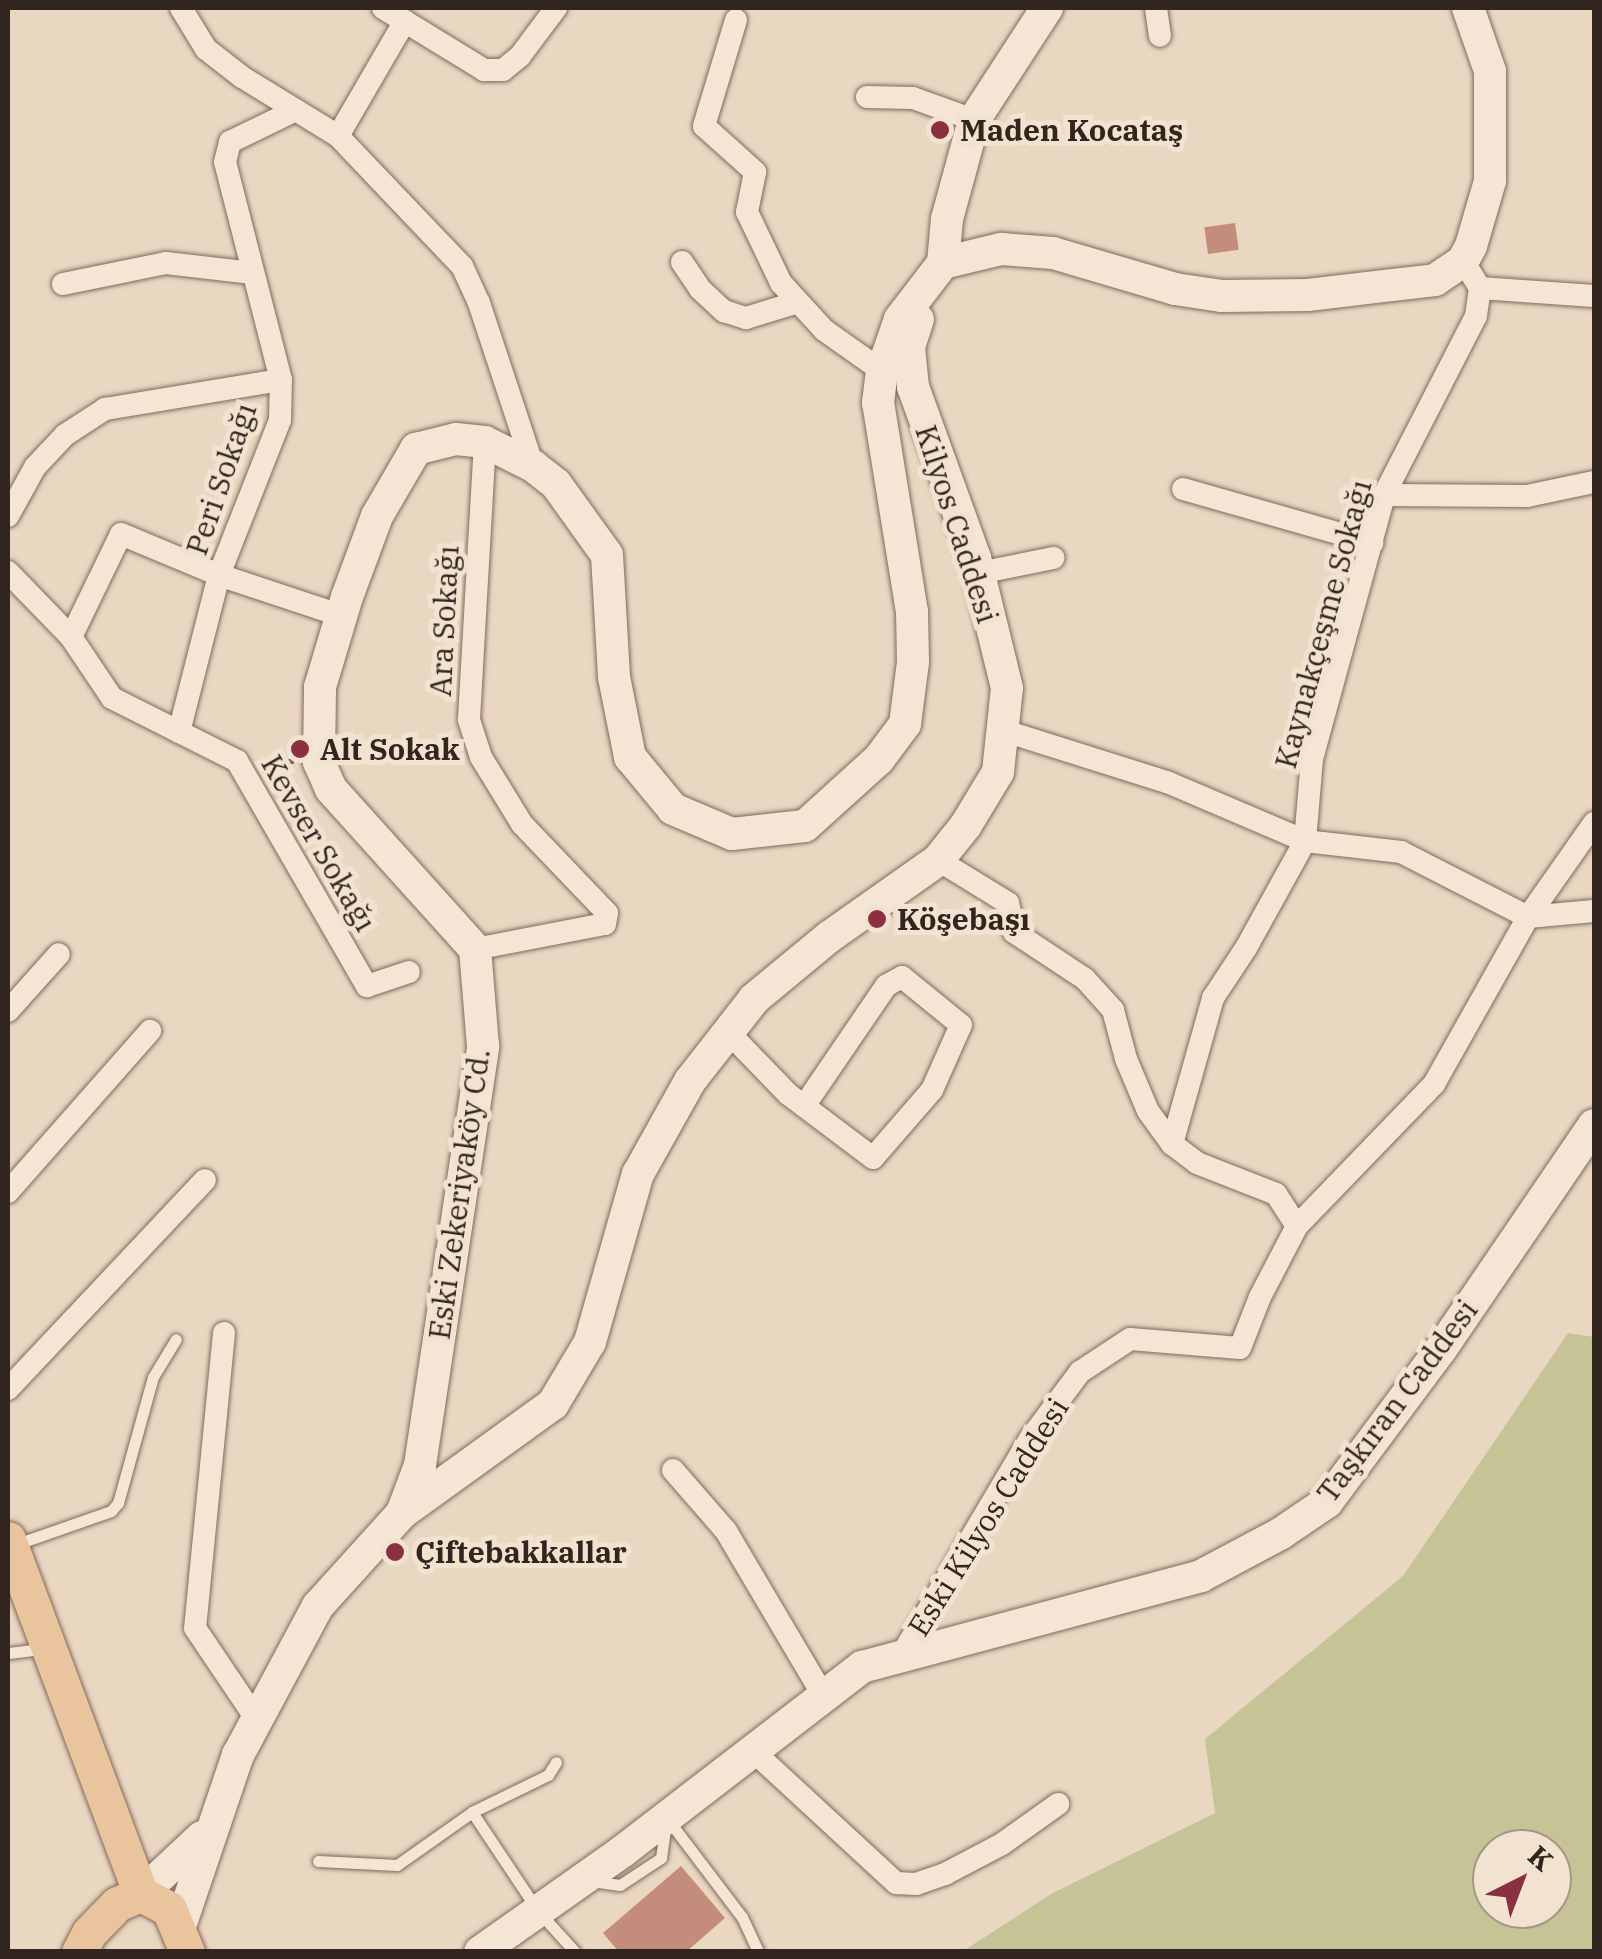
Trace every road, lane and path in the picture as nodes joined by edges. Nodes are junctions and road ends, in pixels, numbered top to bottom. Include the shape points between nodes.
1 (181, 8) edge
2 (382, 8) edge
3 (556, 8) edge
4 (1156, 8) edge
5 (1468, 8) edge
6 (1038, 11) edge
7 (736, 20) dead end
8 (405, 22) junction
9 (1160, 36) dead end
10 (867, 97) dead end
11 (296, 110) junction
12 (974, 120) junction
13 (338, 136) junction
14 (682, 262) dead end
15 (943, 264) junction
16 (252, 273) junction
17 (1472, 275) junction
18 (62, 284) dead end
19 (923, 290) junction
20 (1594, 296) edge
21 (798, 302) junction
22 (882, 371) junction
23 (280, 380) junction
24 (485, 442) junction
25 (533, 466) junction
26 (1594, 482) edge
27 (1183, 489) dead end
28 (1384, 495) junction
29 (8, 516) edge
30 (1372, 543) junction
31 (1052, 558) dead end
32 (8, 572) edge
33 (980, 573) junction
34 (219, 576) junction
35 (342, 616) junction
36 (71, 637) junction
37 (1005, 730) junction
38 (179, 732) junction
39 (238, 761) junction
40 (318, 762) junction
41 (1594, 823) edge
42 (1304, 841) junction
43 (938, 860) junction
44 (1594, 911) edge
45 (1528, 917) junction
46 (476, 949) junction
47 (59, 954) dead end
48 (409, 972) dead end
49 (8, 1010) edge
50 (150, 1031) dead end
51 (728, 1032) junction
52 (804, 1106) junction
53 (1594, 1126) edge
54 (1172, 1144) junction
55 (205, 1180) dead end
56 (8, 1192) edge
57 (1297, 1226) junction
58 (224, 1333) dead end
59 (176, 1339) dead end
60 (8, 1389) edge
61 (672, 1470) dead end
62 (402, 1514) junction
63 (9, 1543) edge
64 (46, 1649) junction
65 (8, 1653) edge
66 (901, 1656) junction
67 (824, 1697) junction
68 (255, 1717) junction
69 (753, 1751) junction
70 (556, 1762) dead end
71 (1058, 1804) dead end
72 (472, 1812) junction
73 (667, 1818) junction
74 (209, 1830) junction
75 (318, 1861) dead end
76 (141, 1894) junction
77 (538, 1911) junction
78 (183, 1939) edge
79 (79, 1952) edge
80 (480, 1952) edge
81 (575, 1952) edge
82 (758, 1952) edge

1 - 11 street via 206,49
2 - 8 street
3 - 8 street via 503,70 484,70
4 - 9 street
5 - 17 street via 1490,71 1490,181
6 - 12 street
7 - 21 street via 704,126 755,172 748,212 781,282
8 - 13 street
10 - 12 street via 912,98
11 - 13 street
11 - 16 street, Peri Sokağı via 230,142 225,162
12 - 15 street via 947,219
13 - 25 street via 462,266
14 - 21 street via 724,311 746,318
15 - 17 street via 1001,249 1052,254 1175,289 1240,296 1308,296
15 - 19 street, Kilyos Caddesi
16 - 18 street via 166,263
16 - 23 street, Peri Sokağı
17 - 20 street
17 - 28 street, Kaynakçeşme Sokağı via 1476,316
19 - 22 street via 900,320
19 - 33 street, Kilyos Caddesi via 909,347 913,388
21 - 22 street via 824,330
22 - 25 street via 878,403 912,612 906,724 879,759 805,826 732,834 673,809 630,757 614,677 607,555 556,484
23 - 29 street via 105,409 35,468
23 - 34 street, Peri Sokağı via 280,420
24 - 25 street
24 - 35 street via 456,439 416,449 377,516
24 - 46 street, Ara Sokağı via 469,719 481,757 522,824 607,913 605,924
26 - 28 street via 1527,496
27 - 30 street
28 - 30 street, Kaynakçeşme Sokağı
30 - 42 street, Kaynakçeşme Sokağı via 1312,758
31 - 33 street
32 - 36 street, Kevser Sokağı
33 - 37 street, Kilyos Caddesi via 1007,688
34 - 35 street
34 - 36 street via 121,534
34 - 38 street, Peri Sokağı
35 - 40 street via 320,687
36 - 38 street, Kevser Sokağı via 112,698
37 - 42 street via 1166,782
37 - 43 street, Kilyos Caddesi via 998,772
38 - 39 street, Kevser Sokağı
39 - 40 path
39 - 48 street, Kevser Sokağı via 367,986
40 - 46 street via 331,789
41 - 45 street, Eski Kilyos Caddesi
42 - 45 street via 1401,852
42 - 54 street, Kaynakçeşme Sokağı via 1213,998
43 - 51 street, Kilyos Caddesi via 829,936 754,999
43 - 54 street via 1008,903 1014,932 1084,979 1113,1010 1148,1111
44 - 45 street
45 - 57 street, Eski Kilyos Caddesi via 1434,1084
46 - 62 street, Eski Zekeriyaköy Cd. via 483,1046 420,1465
47 - 49 street
50 - 56 street
51 - 52 street
51 - 62 street, Kilyos Caddesi via 690,1081 638,1174 590,1342 553,1404
52 - 52 street via 872,1158 932,1090 961,1026 902,977 886,986
53 - 66 street, Taşkıran Caddesi via 1327,1502 1201,1576
54 - 57 street via 1196,1163 1276,1194
55 - 60 street
57 - 66 street, Eski Kilyos Caddesi via 1240,1348 1130,1339 1080,1372 1030,1439
58 - 68 street via 195,1628
59 - 63 lane via 153,1377 118,1503
61 - 67 street via 726,1531
62 - 68 street, Kilyos Caddesi via 318,1606
63 - 64 main road
64 - 65 lane
64 - 76 main road
66 - 67 street, Eski Kilyos Caddesi via 862,1667
67 - 69 street, Eski Kilyos Caddesi
68 - 74 street, Kilyos Caddesi
69 - 71 street via 896,1883 945,1874
69 - 73 street, Eski Kilyos Caddesi
70 - 72 lane via 548,1775
72 - 75 lane via 397,1865
72 - 77 lane
73 - 77 street, Eski Kilyos Caddesi
73 - 82 lane via 742,1916
74 - 76 street
74 - 78 street, Kilyos Caddesi
76 - 78 main road via 169,1909
76 - 79 main road via 117,1904
77 - 80 street, Eski Kilyos Caddesi
77 - 81 lane

